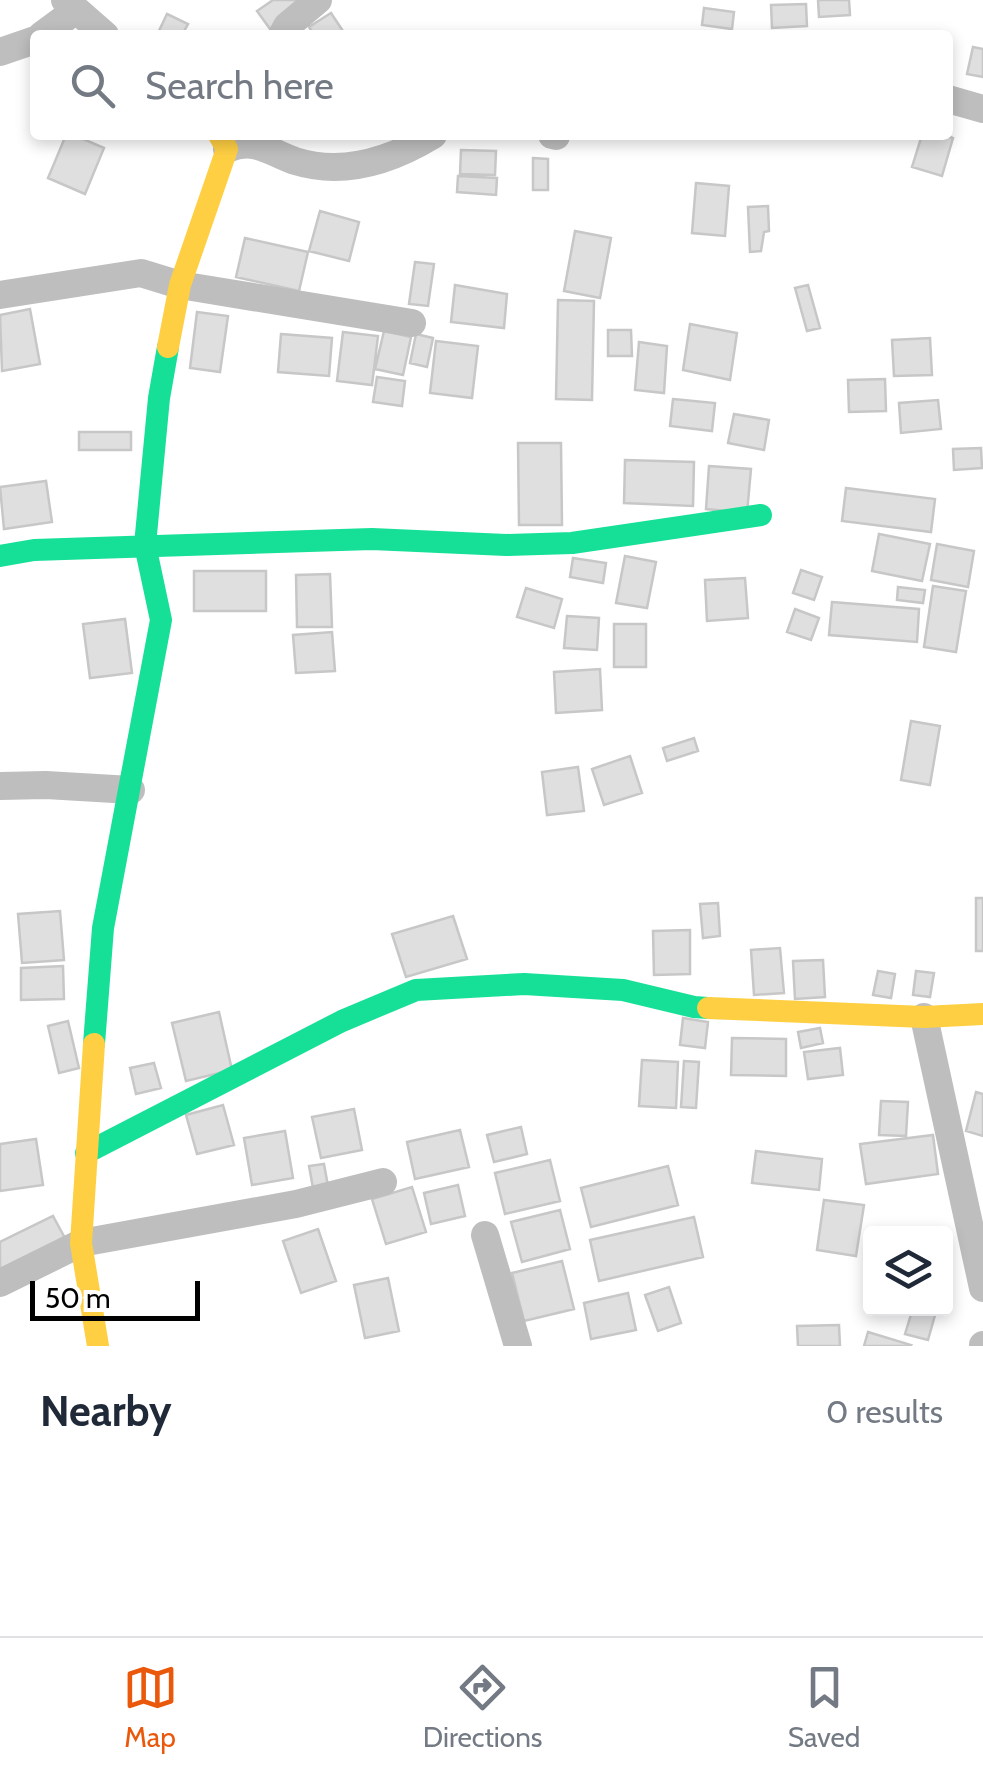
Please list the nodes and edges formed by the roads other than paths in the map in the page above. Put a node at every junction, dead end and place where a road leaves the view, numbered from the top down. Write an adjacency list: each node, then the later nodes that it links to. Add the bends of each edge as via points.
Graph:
1 (318, 0): 5 (street)
2 (70, 5): 3 (street); 4 (street)
3 (47, 30)
4 (99, 30)
5 (285, 30)
6 (30, 42): 7 (street)
7 (0, 52)
8 (953, 100): 9 (street)
9 (983, 109)
10 (425, 140): 11 (street, via 376,162 329,167)
11 (234, 141): 12 (street)
12 (180, 284): 13 (street, via 141,274); 14 (street); 16 (street, via 159,398)
13 (0, 294)
14 (412, 323)
15 (760, 515): 16 (street, via 572,544)
16 (146, 544): 17 (street); 19 (street, via 162,620)
17 (0, 556)
18 (0, 786): 19 (street)
19 (131, 790): 22 (street, via 103,928)
20 (983, 1014): 21 (street)
21 (924, 1016): 22 (street, via 694,1007 623,990 524,984 416,990); 23 (street)
22 (86, 1153): 26 (street)
23 (969, 1164): 28 (street)
24 (383, 1182): 26 (street)
25 (486, 1235): 30 (street)
26 (81, 1243): 27 (street); 29 (street)
27 (0, 1283)
28 (983, 1288)
29 (98, 1346)
30 (518, 1346)

